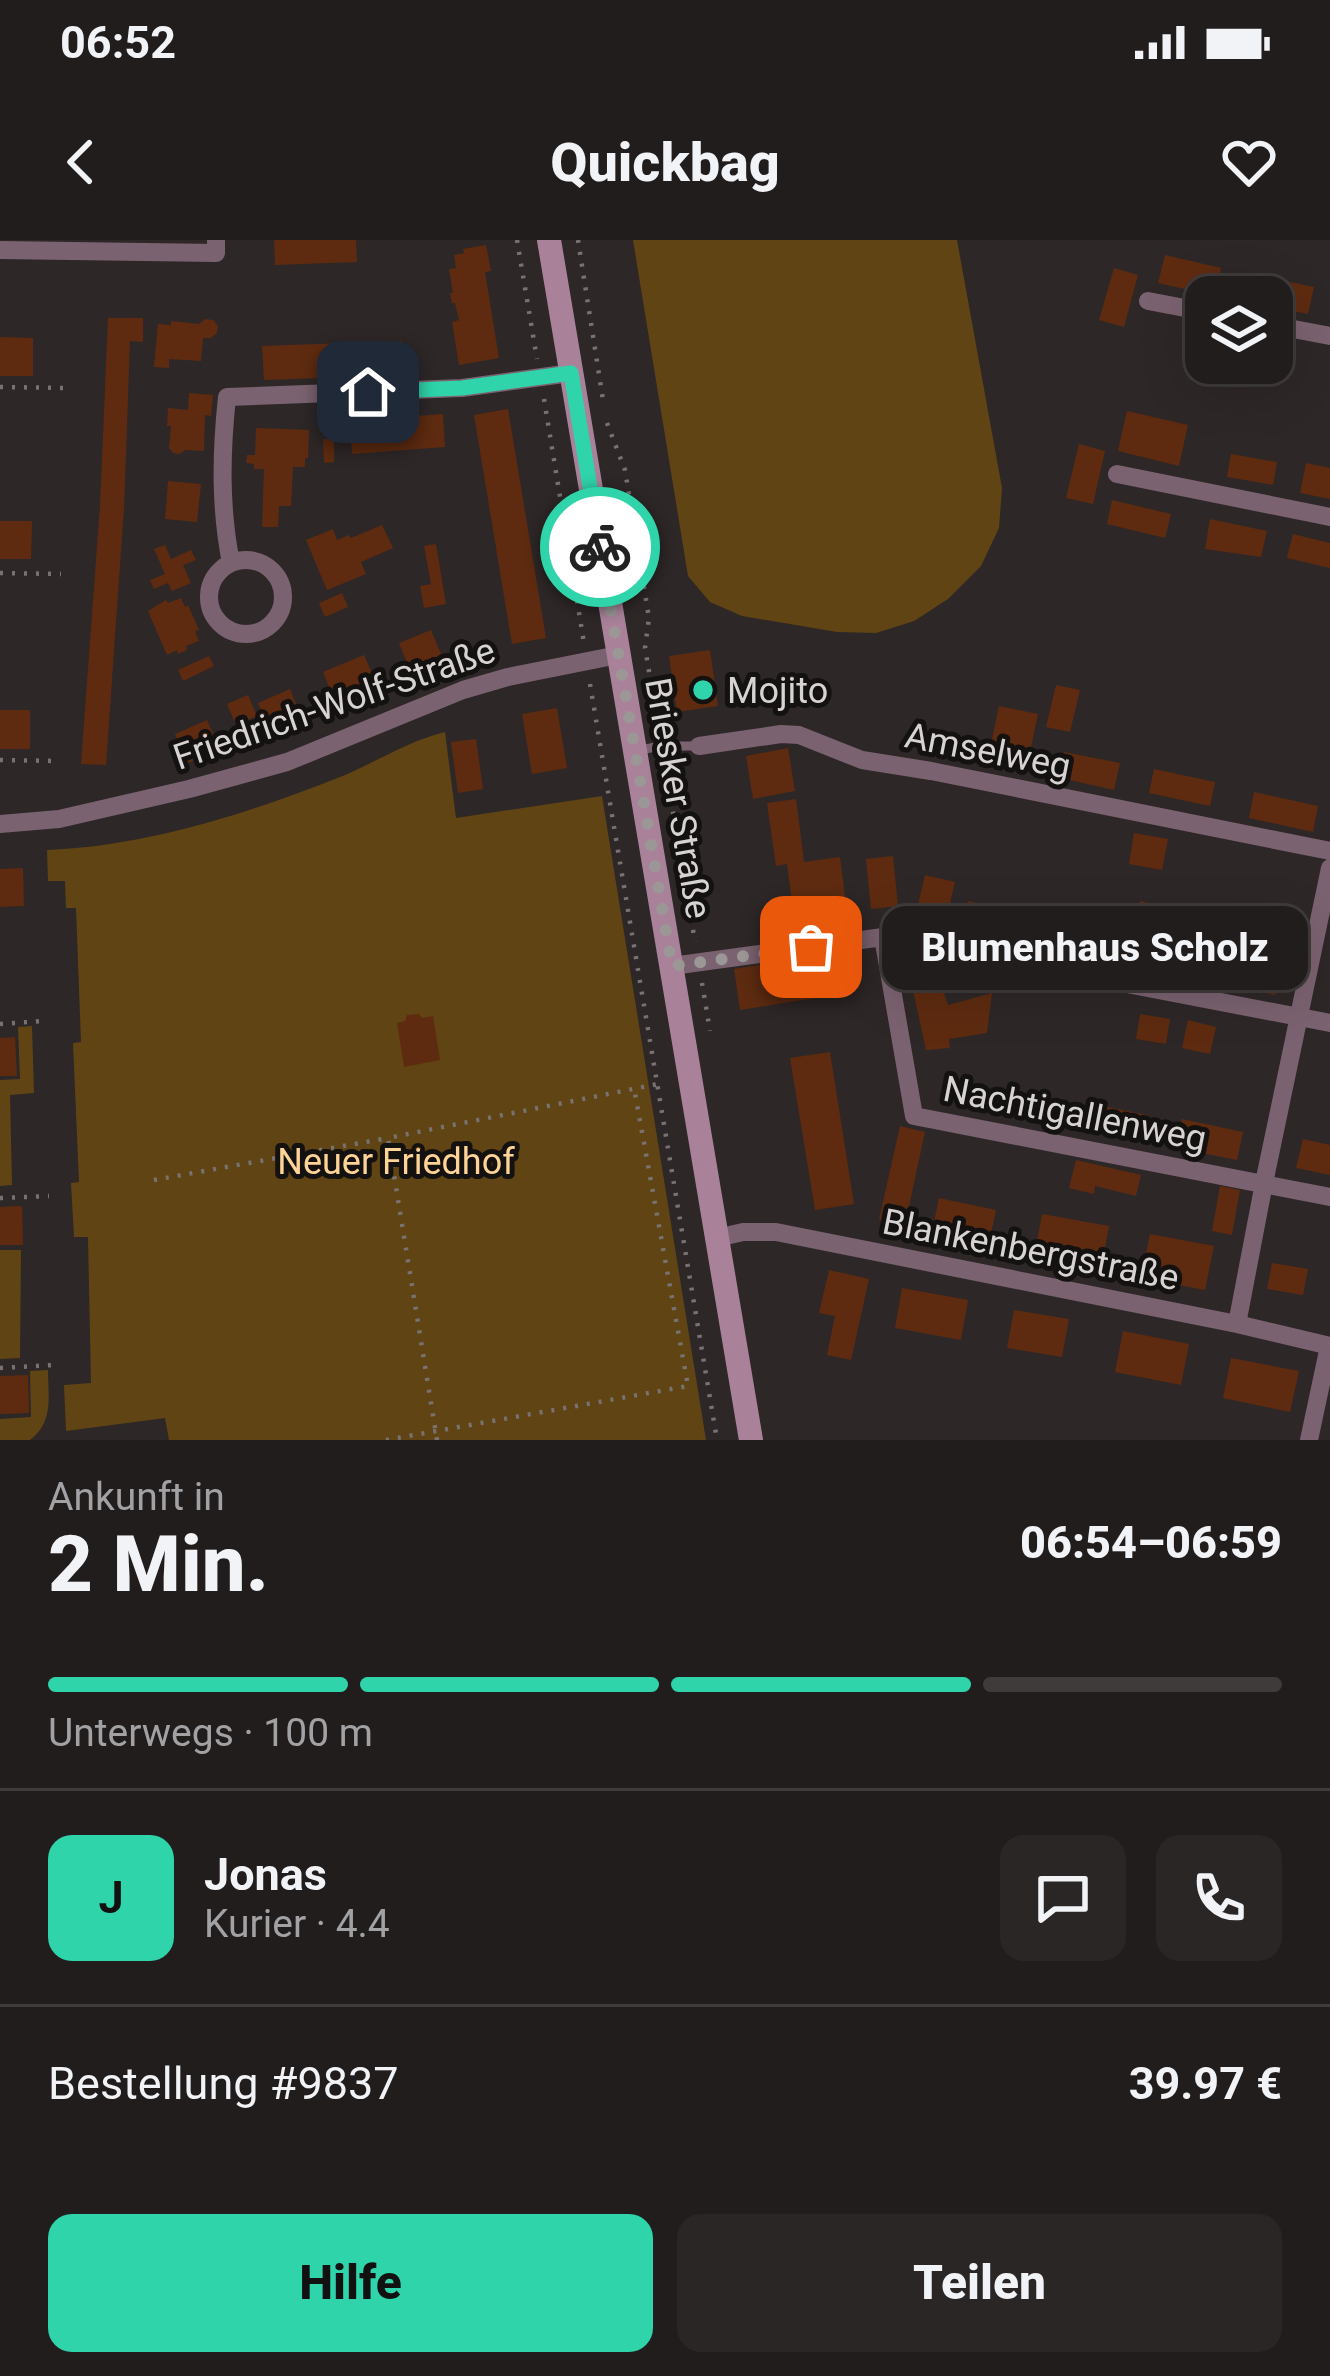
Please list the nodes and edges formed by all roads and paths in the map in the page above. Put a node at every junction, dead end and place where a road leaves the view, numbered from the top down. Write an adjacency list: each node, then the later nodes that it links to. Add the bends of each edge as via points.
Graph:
1 (216, 240): 4 (street, via 216,253)
2 (517, 240): 11 (path)
3 (549, 240): 10 (main road, Briesker Straße)
4 (158, 246): 5 (street)
5 (0, 250)
6 (1148, 301): 7 (street)
7 (1185, 308)
8 (1293, 329): 9 (street)
9 (1330, 336)
10 (571, 373): 11 (street); 19 (main road, Briesker Straße)
11 (541, 377): 16 (street, via 227,397 222,497); 20 (path)
12 (0, 387): 13 (path)
13 (65, 388)
14 (1117, 474): 15 (street)
15 (1330, 517)
16 (231, 562): 16 (street, via 214,578 212,612 227,629 260,631 282,608 281,584 255,561)
17 (0, 573): 18 (path)
18 (61, 574)
19 (618, 655): 20 (street, Friedrich-Wolf-Straße); 22 (main road, Briesker Straße)
20 (587, 662): 25 (street, Friedrich-Wolf-Straße, via 463,690 287,762 58,819); 34 (path)
21 (699, 746): 22 (lane, Amselweg); 26 (street, Amselweg, via 799,735 862,760)
22 (634, 751): 29 (main road, Briesker Straße)
23 (0, 760): 24 (path)
24 (58, 761)
25 (0, 824)
26 (1330, 851)
27 (1330, 868): 30 (street)
28 (883, 938): 29 (street); 30 (street); 38 (street, Nachtigallenweg, via 914,1116)
29 (672, 966): 42 (main road, Briesker Straße)
30 (1299, 1017): 32 (street); 38 (street)
31 (43, 1022): 33 (path)
32 (1330, 1023)
33 (0, 1024)
34 (658, 1084): 35 (path); 50 (path)
35 (634, 1088): 36 (path); 47 (path, via 688,1386)
36 (388, 1138): 37 (path); 47 (path)
37 (154, 1180)
38 (1264, 1183): 40 (street, Nachtigallenweg); 43 (street)
39 (49, 1196): 41 (path)
40 (1330, 1196)
41 (0, 1198)
42 (717, 1238): 43 (street, Blankenbergstraße, via 776,1232); 51 (main road, Briesker Straße)
43 (1237, 1324): 44 (street, Blankenbergstraße)
44 (1329, 1346): 52 (street)
45 (53, 1365): 46 (path)
46 (0, 1368)
47 (435, 1431): 48 (path); 49 (path)
48 (386, 1440)
49 (437, 1440)
50 (717, 1440)
51 (752, 1440)
52 (1310, 1440)

